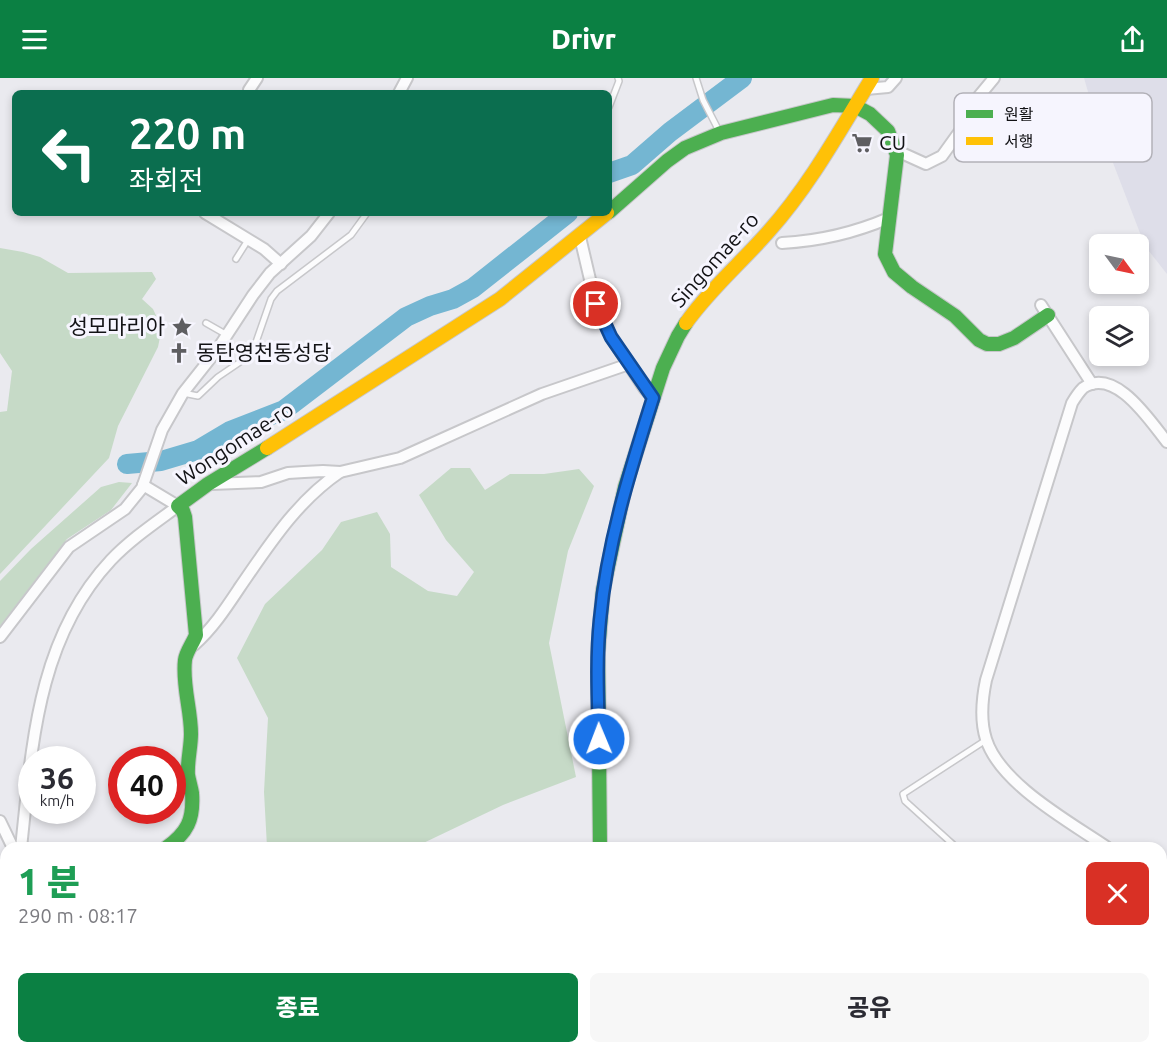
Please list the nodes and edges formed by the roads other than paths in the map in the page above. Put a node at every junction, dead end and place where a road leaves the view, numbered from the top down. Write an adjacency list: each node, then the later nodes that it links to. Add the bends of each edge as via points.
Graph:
1 (618, 78): 7 (lane)
2 (696, 78): 9 (lane)
3 (896, 78): 5 (street, via 888,87)
4 (994, 78): 6 (street)
5 (869, 84): 8 (street)
6 (982, 93)
7 (612, 98)
8 (855, 106): 9 (street, Wongomae-ro, via 833,105); 11 (street, via 888,131); 29 (street, Singomae-ro, via 790,205 689,318 666,360)
9 (721, 134): 12 (street, Wongomae-ro, via 686,148)
10 (954, 139): 11 (street, via 942,156 926,164)
11 (895, 150): 17 (street, via 897,167)
12 (612, 209)
13 (210, 216): 19 (street)
14 (327, 216): 22 (street)
15 (365, 216): 28 (lane, via 351,235 271,298 254,348 243,360 198,396)
16 (604, 216): 18 (street, Wongomae-ro)
17 (889, 218): 20 (street, via 836,236); 23 (street, via 887,262 906,284 963,322 980,340 989,345 1004,343 1027,330)
18 (580, 237): 26 (street, via 596,304); 33 (street, Wongomae-ro, via 500,299)
19 (248, 240): 21 (lane); 22 (street)
20 (782, 243)
21 (236, 259)
22 (281, 264): 25 (street, via 253,295)
23 (1045, 310): 27 (street)
24 (206, 323): 25 (lane)
25 (227, 335): 28 (street)
26 (629, 364): 29 (street); 31 (street, via 542,394 400,458)
27 (1092, 384): 30 (street, via 1107,384 1133,400); 37 (street, via 1082,389 1072,403 986,680 982,699)
28 (183, 393): 32 (street, via 159,439)
29 (653, 398): 42 (street, Singomae-ro, via 625,487 602,600 598,652)
30 (1167, 442)
31 (340, 472): 33 (street, via 288,473 261,482); 36 (street, via 322,484 286,522 217,621)
32 (144, 482): 34 (street); 35 (street, via 124,509 69,547)
33 (208, 484): 34 (street, Wongomae-ro)
34 (178, 506): 36 (street, Wongomae-ro, via 185,517); 40 (street, via 110,560 70,616 51,661 34,725)
35 (0, 637)
36 (194, 645): 41 (street, Wongomae-ro, via 185,657 191,814 190,822)
37 (986, 740): 43 (lane, via 903,794 905,801); 44 (street, via 1009,775)
38 (0, 821): 39 (street)
39 (10, 842)
40 (22, 842)
41 (174, 842)
42 (600, 842)
43 (950, 842)
44 (1099, 842)

